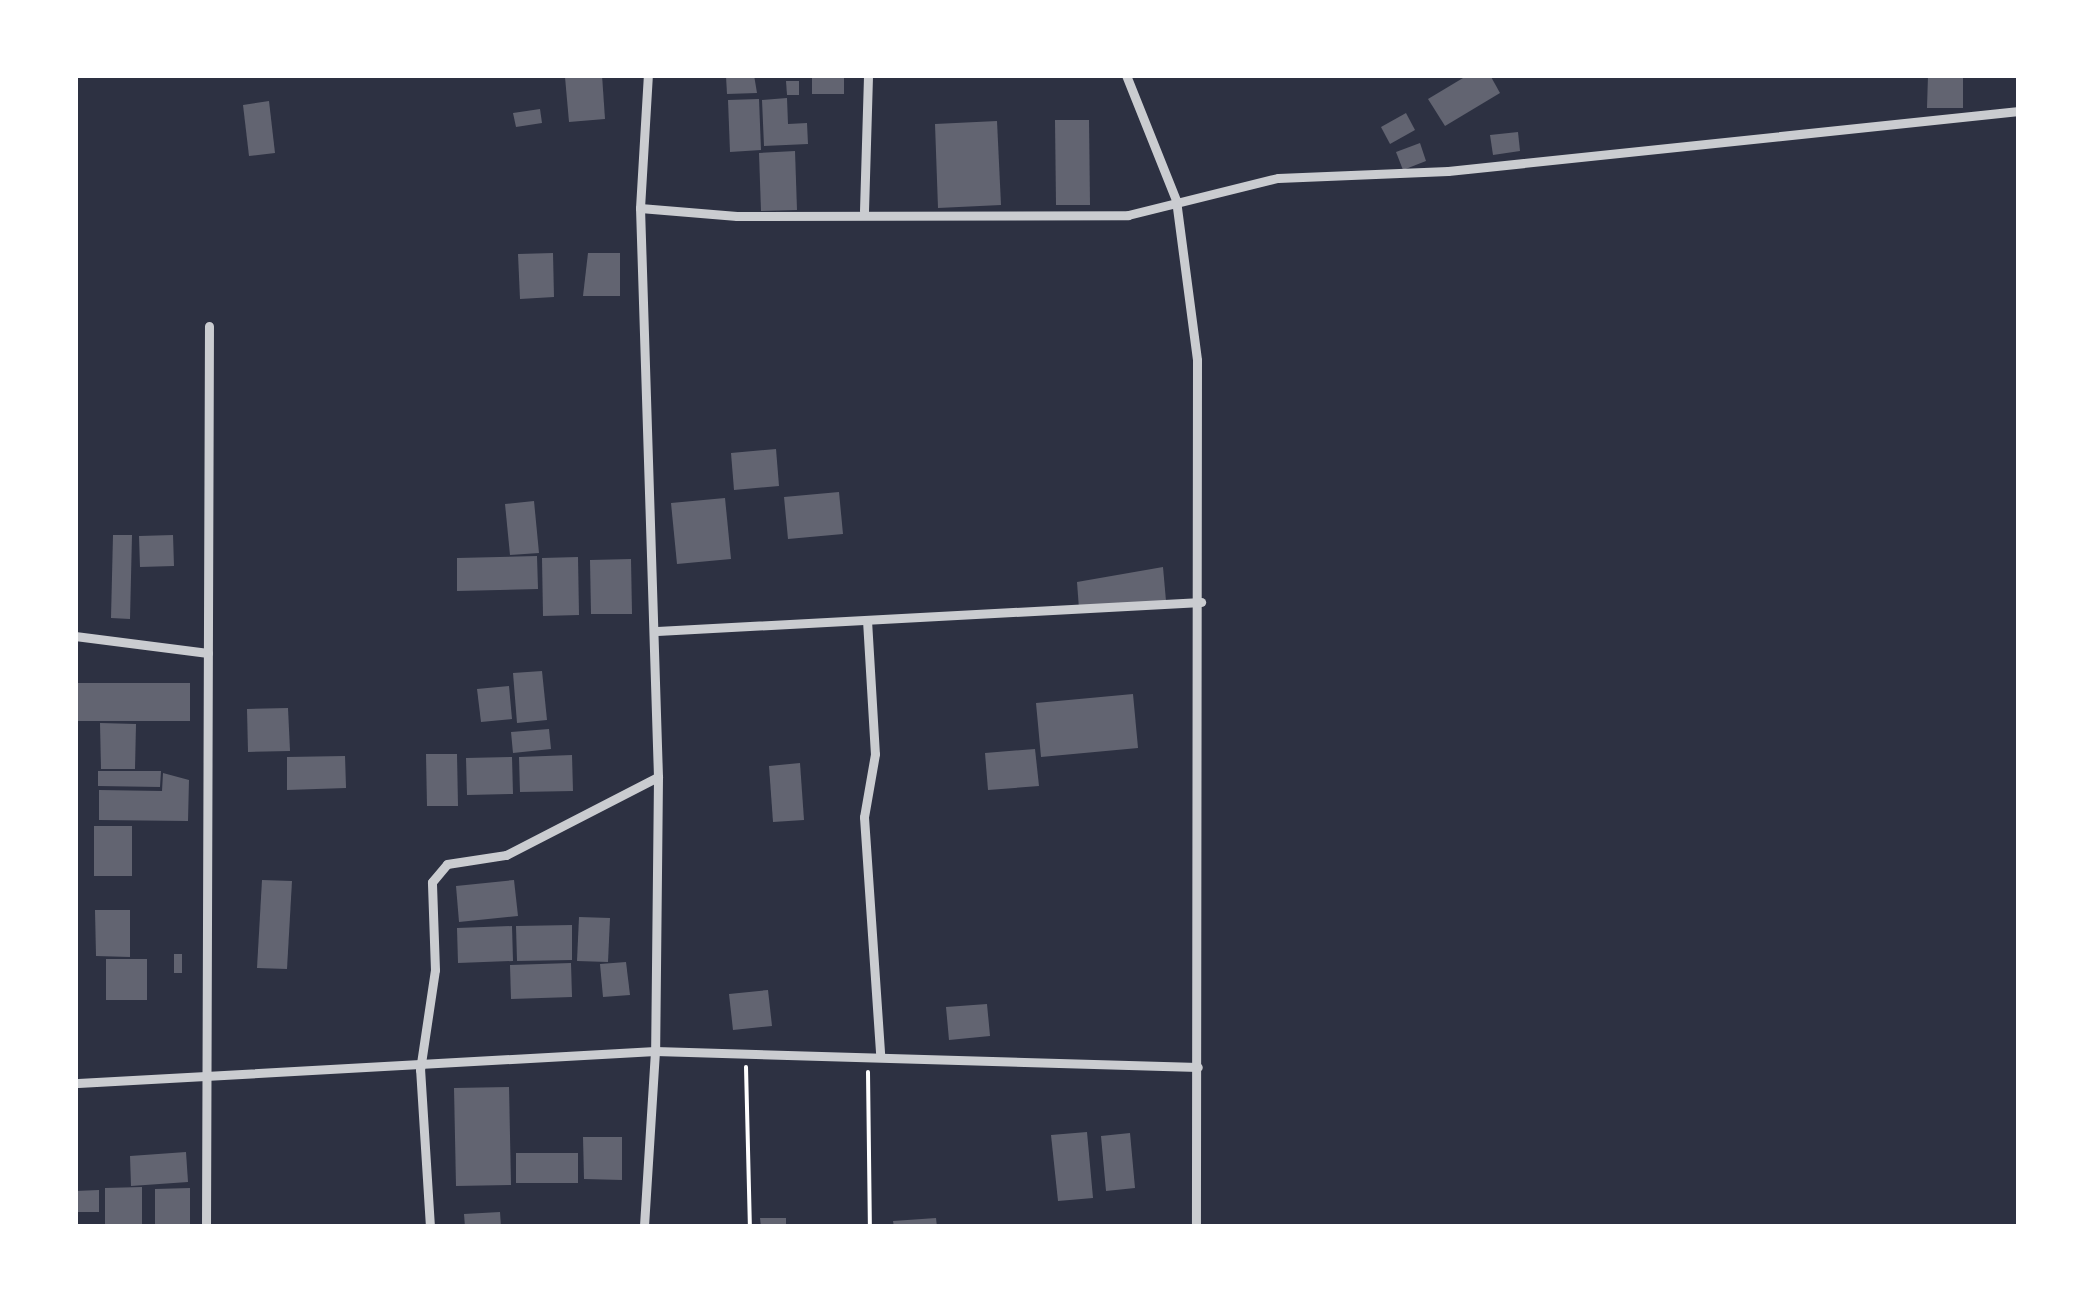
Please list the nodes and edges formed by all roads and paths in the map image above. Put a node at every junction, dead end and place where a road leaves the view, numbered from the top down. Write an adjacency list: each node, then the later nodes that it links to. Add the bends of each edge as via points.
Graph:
1 (648, 75): 6 (street)
2 (868, 75): 7 (street)
3 (1126, 75): 5 (street)
4 (2019, 112): 5 (street, via 1448,171 1278,178)
5 (1176, 200): 7 (street, via 1128,215); 9 (street, via 1196,360)
6 (640, 208): 7 (street, via 736,216); 11 (street)
7 (864, 210)
8 (209, 326): 13 (street)
9 (1201, 602): 10 (street); 19 (street)
10 (867, 620): 11 (street); 18 (street, via 875,754 864,817)
11 (657, 631): 14 (street)
12 (75, 636): 13 (street)
13 (208, 653): 20 (street)
14 (658, 778): 16 (street); 21 (street, via 506,855 447,864 432,882 436,970)
15 (745, 1050): 16 (street); 17 (street); 26 (path)
16 (655, 1051): 21 (street); 25 (street)
17 (868, 1053): 18 (street); 27 (path)
18 (880, 1053): 19 (street)
19 (1198, 1067): 28 (street)
20 (207, 1070): 21 (street); 22 (street); 23 (street)
21 (420, 1070): 24 (street)
22 (78, 1083)
23 (206, 1227)
24 (430, 1227)
25 (644, 1227)
26 (750, 1227)
27 (870, 1227)
28 (1196, 1227)

